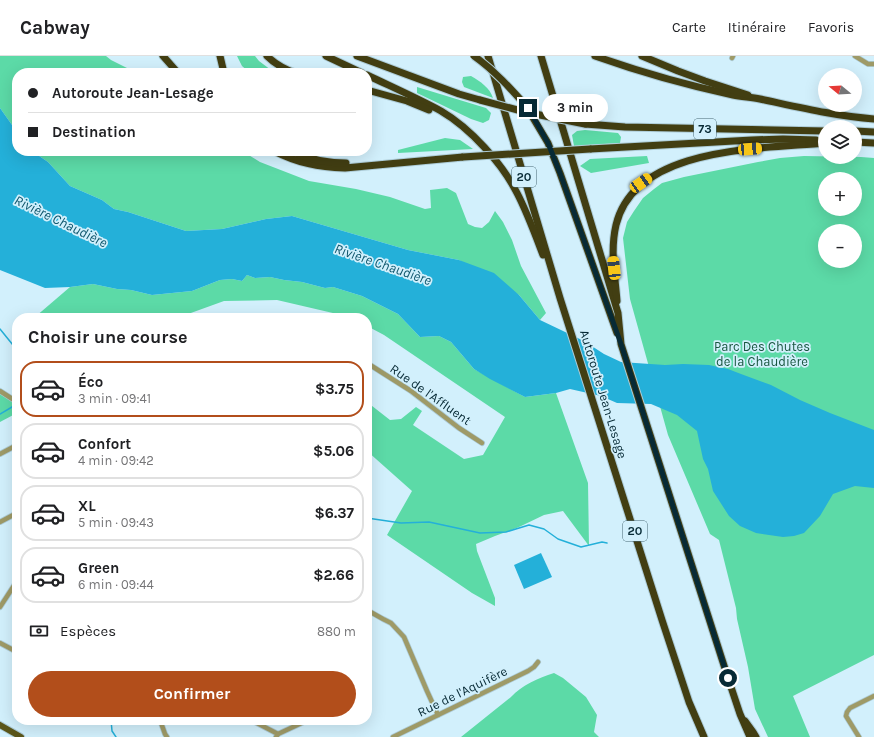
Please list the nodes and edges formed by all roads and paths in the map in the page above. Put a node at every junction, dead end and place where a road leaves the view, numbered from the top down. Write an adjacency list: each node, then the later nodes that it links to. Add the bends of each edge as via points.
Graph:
1 (163, 56): 13 (highway)
2 (220, 56): 14 (highway)
3 (267, 56): 15 (highway)
4 (326, 56): 16 (highway)
5 (357, 56): 21 (highway, 73, bridge, via 459,94 525,112 585,124)
6 (474, 56): 34 (highway, bridge, via 511,88 528,108 548,143)
7 (488, 56): 32 (highway, Autoroute Jean-Lesage / 20)
8 (542, 56): 33 (highway)
9 (595, 56): 19 (highway, via 700,88)
10 (642, 56): 19 (highway)
11 (855, 56): 12 (street, via 868,64)
12 (874, 64)
13 (174, 68)
14 (223, 68)
15 (284, 68)
16 (351, 68)
17 (372, 77): 24 (highway, via 442,112)
18 (372, 91): 24 (highway, via 419,106 453,123)
19 (757, 99): 20 (highway, via 825,113)
20 (874, 119)
21 (818, 131)
22 (862, 131): 23 (highway)
23 (874, 132)
24 (471, 136): 32 (highway, via 497,163 517,192)
25 (818, 142): 31 (highway, bridge, via 752,140)
26 (862, 142): 28 (highway)
27 (818, 143): 33 (highway, via 706,156 667,168 641,183 626,202 613,238)
28 (874, 143)
29 (286, 156): 31 (highway, via 313,165 345,168)
30 (304, 156): 31 (highway, via 342,163)
31 (444, 158)
32 (560, 298): 60 (highway, Autoroute Jean-Lesage / 20, via 662,620 689,702)
33 (618, 313): 34 (highway)
34 (621, 344): 50 (highway)
35 (372, 366): 38 (street, Rue de l'Affluent)
36 (0, 392): 37 (street)
37 (12, 399)
38 (482, 442)
39 (12, 448): 40 (street)
40 (0, 454)
41 (12, 516): 42 (street)
42 (0, 522)
43 (12, 589): 44 (street)
44 (0, 608)
45 (372, 613): 51 (street, via 391,623 404,637)
46 (0, 643): 47 (street)
47 (12, 649)
48 (538, 662): 51 (street, Rue de l'Aquifère, via 528,671)
49 (874, 696): 63 (street, via 847,712 846,716)
50 (740, 714): 61 (highway); 62 (highway)
51 (438, 715): 59 (street, Rue de l'Aquifère)
52 (0, 725): 57 (main road)
53 (162, 725): 58 (street)
54 (260, 725): 56 (street)
55 (298, 725): 56 (street)
56 (277, 735)
57 (21, 737)
58 (167, 737)
59 (393, 737)
60 (704, 737)
61 (750, 737)
62 (756, 737)
63 (859, 737)

